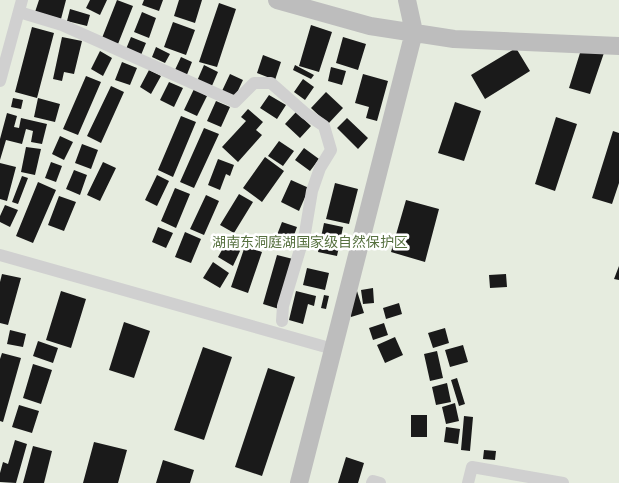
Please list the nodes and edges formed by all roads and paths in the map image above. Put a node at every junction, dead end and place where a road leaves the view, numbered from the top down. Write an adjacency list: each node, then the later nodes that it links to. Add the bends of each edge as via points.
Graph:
1 (277, 0): 4 (street, via 370,26)
2 (407, 0): 4 (street)
3 (20, 6): 6 (street); 8 (street, via 235,102 254,83 271,83 324,126 331,150 312,191 305,233 283,306)
4 (414, 32): 5 (street, via 454,39); 9 (street)
5 (619, 46)
6 (0, 81)
7 (0, 255): 9 (street)
8 (282, 321)
9 (334, 349): 10 (street)
10 (300, 483)
11 (372, 483): 12 (street)
12 (380, 483)
13 (468, 483): 14 (street, via 472,467)
14 (563, 483)

